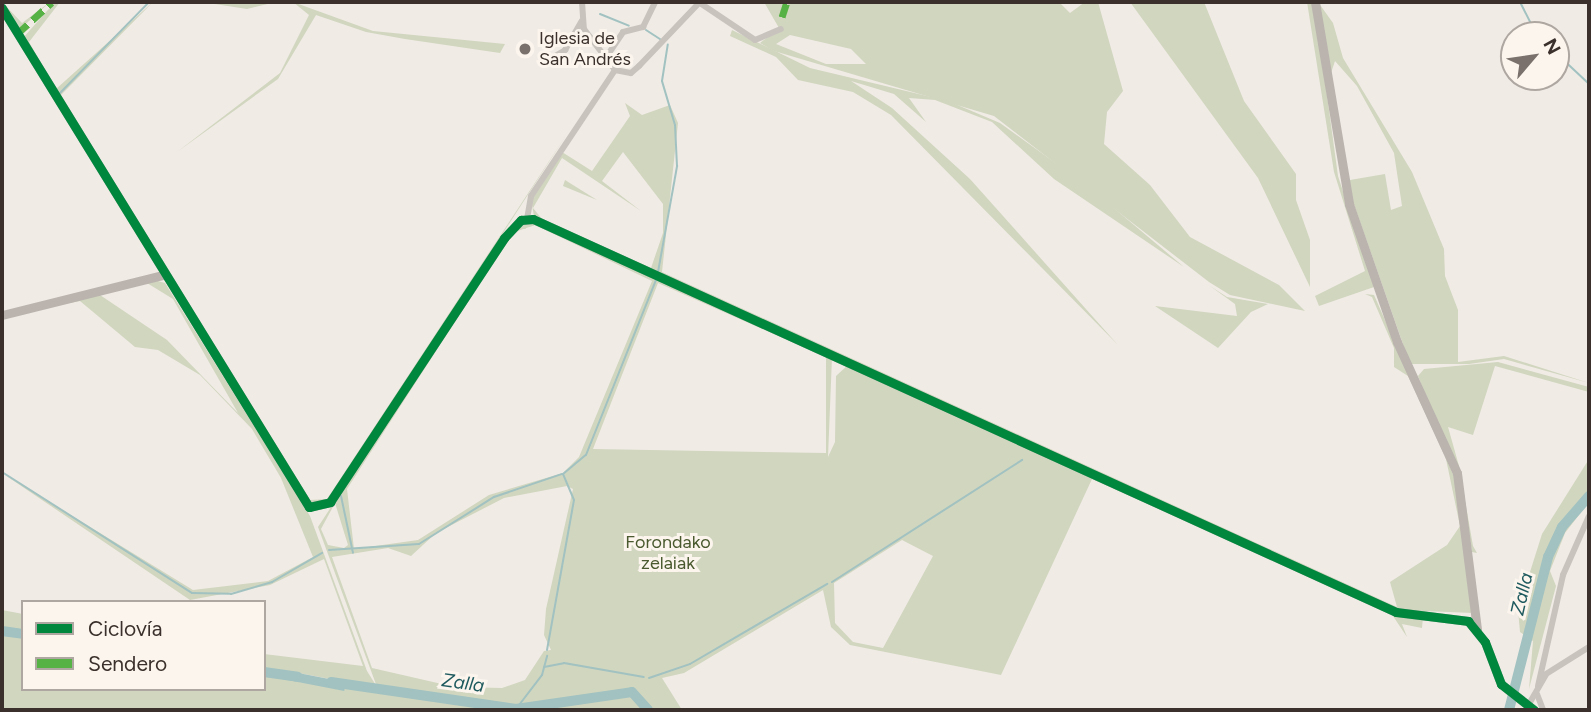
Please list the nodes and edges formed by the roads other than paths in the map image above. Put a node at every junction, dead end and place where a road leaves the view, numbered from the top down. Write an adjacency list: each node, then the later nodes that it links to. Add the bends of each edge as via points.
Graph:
1 (582, 2): 6 (street)
2 (655, 2): 8 (street, via 643,27 623,32)
3 (1315, 2): 15 (street, via 1349,204 1397,342 1457,473)
4 (699, 3): 7 (street, via 755,40); 10 (street, via 631,73)
5 (2, 8): 12 (street)
6 (583, 19): 8 (street, via 584,29); 9 (street, via 565,50)
7 (781, 29)
8 (609, 53): 10 (street)
9 (548, 61)
10 (615, 70): 11 (street, via 531,196)
11 (527, 219): 12 (street, via 504,237 341,488 316,508 298,497); 15 (street, via 1396,612 1457,617)
12 (163, 275): 13 (street)
13 (2, 315)
14 (1589, 516): 17 (street, via 1563,575)
15 (1477, 630): 19 (street, via 1494,672)
16 (1589, 647): 17 (street)
17 (1538, 686): 18 (street)
18 (1538, 694): 19 (street); 20 (street)
19 (1529, 705)
20 (1543, 710)

